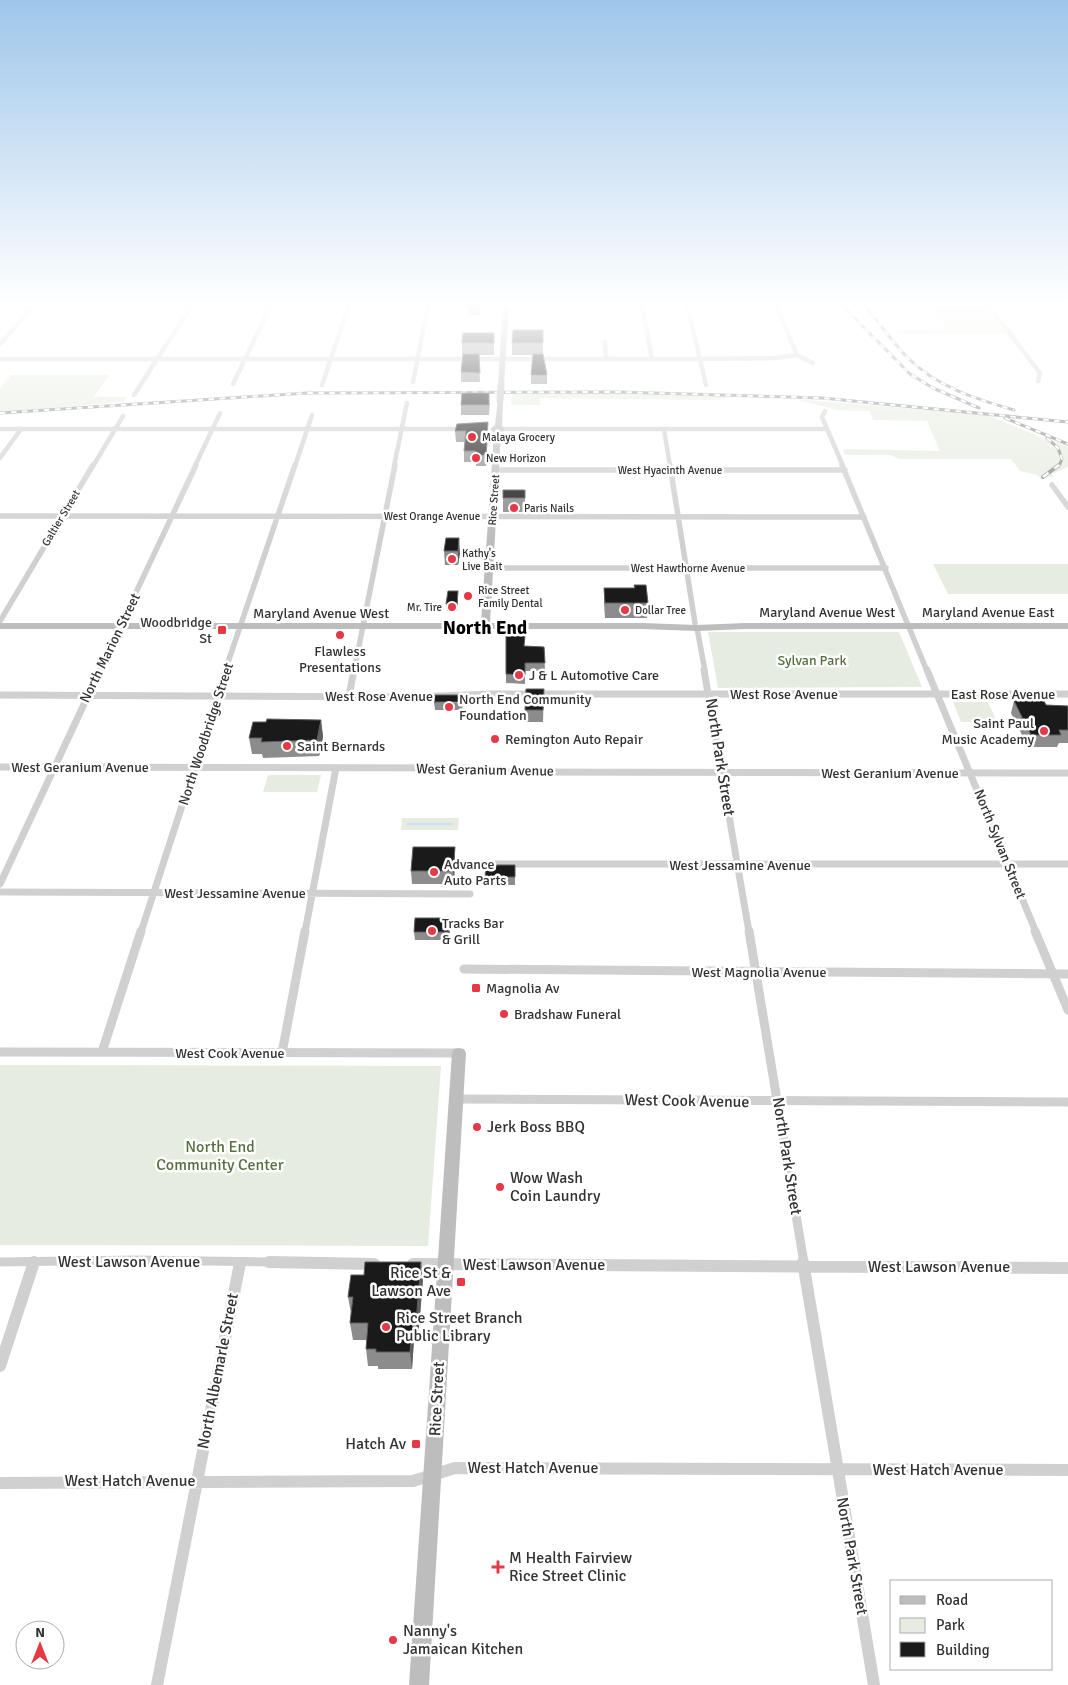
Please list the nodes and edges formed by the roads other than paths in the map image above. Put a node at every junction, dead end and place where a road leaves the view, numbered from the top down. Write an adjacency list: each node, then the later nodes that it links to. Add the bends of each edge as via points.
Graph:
1 (141, 384): 3 (street)
2 (501, 384): 13 (main road, Rice Street, bridge)
3 (134, 395)
4 (407, 403): 17 (street)
5 (824, 411): 14 (street, North Sylvan Street, via 822,417)
6 (220, 412): 15 (street, North Marion Street)
7 (123, 416): 11 (street, Galtier Street)
8 (312, 416): 16 (street, North Woodbridge Street)
9 (0, 429): 10 (street)
10 (21, 429): 11 (street); 19 (street)
11 (114, 429): 15 (street); 26 (street, Galtier Street)
12 (472, 429): 17 (street)
13 (496, 429): 18 (street); 20 (main road, Rice Street)
14 (827, 429): 18 (street); 22 (street, North Sylvan Street)
15 (212, 430): 16 (street); 27 (street, North Marion Street)
16 (308, 430): 17 (street); 28 (street, North Woodbridge Street)
17 (402, 430): 29 (street)
18 (664, 430): 21 (street, North Park Street)
19 (0, 458)
20 (496, 470): 21 (street, West Hyacinth Avenue); 30 (main road, Rice Street)
21 (672, 470): 22 (street, West Hyacinth Avenue); 31 (street, North Park Street)
22 (845, 470): 32 (street, North Sylvan Street)
23 (1052, 485): 24 (street)
24 (1068, 508)
25 (0, 516): 26 (street, West Orange Avenue)
26 (63, 516): 27 (street, West Orange Avenue); 36 (street, Galtier Street)
27 (171, 516): 28 (street, West Orange Avenue); 43 (street, North Marion Street)
28 (279, 516): 29 (street, West Orange Avenue); 38 (street, North Woodbridge Street)
29 (385, 516): 30 (street, West Orange Avenue); 39 (street)
30 (493, 516): 31 (street, West Orange Avenue); 33 (main road, Rice Street)
31 (678, 516): 32 (street, West Orange Avenue); 34 (street, North Park Street)
32 (864, 516): 35 (street, North Sylvan Street)
33 (490, 568): 34 (street, West Hawthorne Avenue); 44 (main road, Rice Street)
34 (688, 568): 35 (street, West Hawthorne Avenue); 40 (street, North Park Street)
35 (886, 568): 41 (street, North Sylvan Street)
36 (0, 621)
37 (0, 626): 43 (main road, Maryland Avenue West)
38 (242, 626): 39 (main road, Maryland Avenue West); 43 (main road, Maryland Avenue West); 50 (street, North Woodbridge Street)
39 (362, 626): 44 (main road, Maryland Avenue West); 51 (street)
40 (696, 626): 41 (main road, Maryland Avenue West); 44 (main road, Maryland Avenue West); 45 (street, North Park Street)
41 (908, 626): 42 (main road, Maryland Avenue East); 46 (street, North Sylvan Street)
42 (1068, 626)
43 (119, 627): 49 (street, North Marion Street)
44 (485, 628)
45 (709, 694): 46 (street, West Rose Avenue); 51 (street, West Rose Avenue); 56 (street, North Park Street)
46 (938, 694): 47 (street, East Rose Avenue); 57 (street, North Sylvan Street)
47 (1068, 694)
48 (0, 695): 49 (street, West Rose Avenue)
49 (87, 695): 50 (street, West Rose Avenue); 53 (street, North Marion Street)
50 (217, 696): 51 (street, West Rose Avenue); 54 (street, North Woodbridge Street)
51 (349, 696)
52 (0, 767): 53 (street, West Geranium Avenue)
53 (54, 767): 54 (street, West Geranium Avenue); 63 (street, North Marion Street)
54 (194, 768): 55 (street, West Geranium Avenue); 65 (street, North Woodbridge Street)
55 (336, 768): 56 (street, West Geranium Avenue); 66 (street)
56 (722, 772): 57 (street, West Geranium Avenue); 62 (street, North Park Street)
57 (970, 773): 58 (street, West Geranium Avenue); 60 (street, North Sylvan Street)
58 (1068, 773)
59 (472, 864): 62 (street, West Jessamine Avenue)
60 (1008, 864): 61 (street, West Jessamine Avenue); 62 (street, West Jessamine Avenue); 70 (street, North Sylvan Street)
61 (1068, 864)
62 (738, 865): 69 (street, North Park Street)
63 (0, 884)
64 (0, 892): 65 (street, West Jessamine Avenue)
65 (155, 892): 66 (street, West Jessamine Avenue); 74 (street, North Woodbridge Street)
66 (312, 893): 67 (street, West Jessamine Avenue); 75 (street)
67 (470, 894)
68 (464, 969): 69 (street, West Magnolia Avenue)
69 (756, 972): 70 (street, West Magnolia Avenue); 78 (street, North Park Street)
70 (1053, 974): 71 (street, West Magnolia Avenue); 72 (street, North Sylvan Street)
71 (1068, 974)
72 (1068, 1010)
73 (0, 1052): 74 (street, West Cook Avenue)
74 (102, 1052): 75 (street, West Cook Avenue)
75 (282, 1053): 76 (street, West Cook Avenue)
76 (459, 1054): 77 (main road, Rice Street)
77 (455, 1099): 78 (street, West Cook Avenue); 85 (main road, Rice Street)
78 (779, 1102): 79 (street, West Cook Avenue); 86 (street, North Park Street)
79 (1068, 1102)
80 (0, 1262): 81 (street, West Lawson Avenue)
81 (34, 1262): 82 (street, West Lawson Avenue); 88 (street)
82 (240, 1263): 83 (street, West Lawson Avenue); 92 (street, North Albemarle Street)
83 (382, 1264)
84 (400, 1264): 85 (street, West Lawson Avenue)
85 (445, 1264): 86 (street, West Lawson Avenue); 91 (main road, Rice Street)
86 (805, 1266): 87 (street, West Lawson Avenue); 89 (street, North Park Street)
87 (1068, 1268)
88 (0, 1366)
89 (838, 1469): 90 (street, West Hatch Avenue); 91 (street, West Hatch Avenue, via 455,1468); 96 (street, North Park Street)
90 (1068, 1470)
91 (432, 1476): 92 (street, West Hatch Avenue, via 413,1481); 95 (main road, Rice Street)
92 (196, 1481): 93 (street, West Hatch Avenue); 94 (street, North Albemarle Street)
93 (0, 1483)
94 (157, 1685)
95 (419, 1685)
96 (874, 1685)

